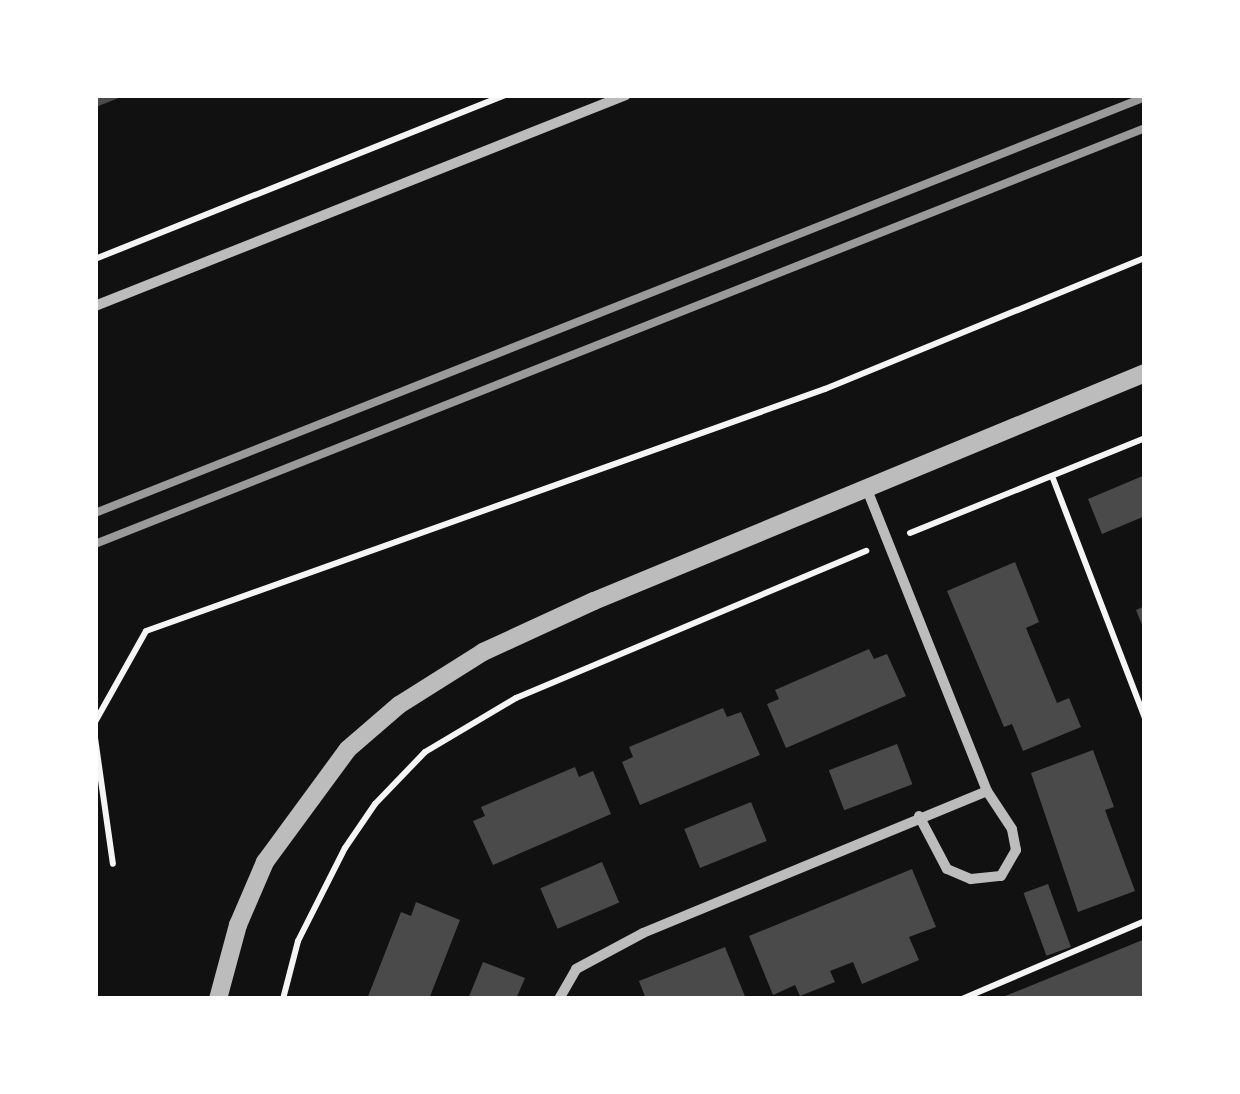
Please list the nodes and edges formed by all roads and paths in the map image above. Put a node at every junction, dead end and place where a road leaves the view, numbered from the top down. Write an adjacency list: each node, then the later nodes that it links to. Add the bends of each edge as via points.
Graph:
1 (504, 95): 4 (path)
2 (626, 95): 5 (street)
3 (1145, 258): 12 (path, via 824,389 146,631)
4 (95, 259)
5 (95, 306)
6 (1145, 373): 9 (street)
7 (1145, 438): 8 (path)
8 (1052, 476): 10 (path); 11 (path)
9 (866, 489): 10 (street); 20 (street, via 530,630 399,704 348,749 265,862 238,925)
10 (887, 542): 16 (street); 21 (path, via 516,698 425,752 345,848 298,941)
11 (1145, 718)
12 (95, 722)
13 (95, 738): 14 (path)
14 (102, 774): 15 (path); 18 (path)
15 (95, 781)
16 (987, 791): 17 (street); 17 (street, via 1012,830 1016,850 1001,876 970,879 947,869)
17 (920, 816): 22 (street, via 642,933 576,969)
18 (113, 864)
19 (1145, 921): 23 (path)
20 (218, 999)
21 (283, 999)
22 (558, 999)
23 (962, 999)

